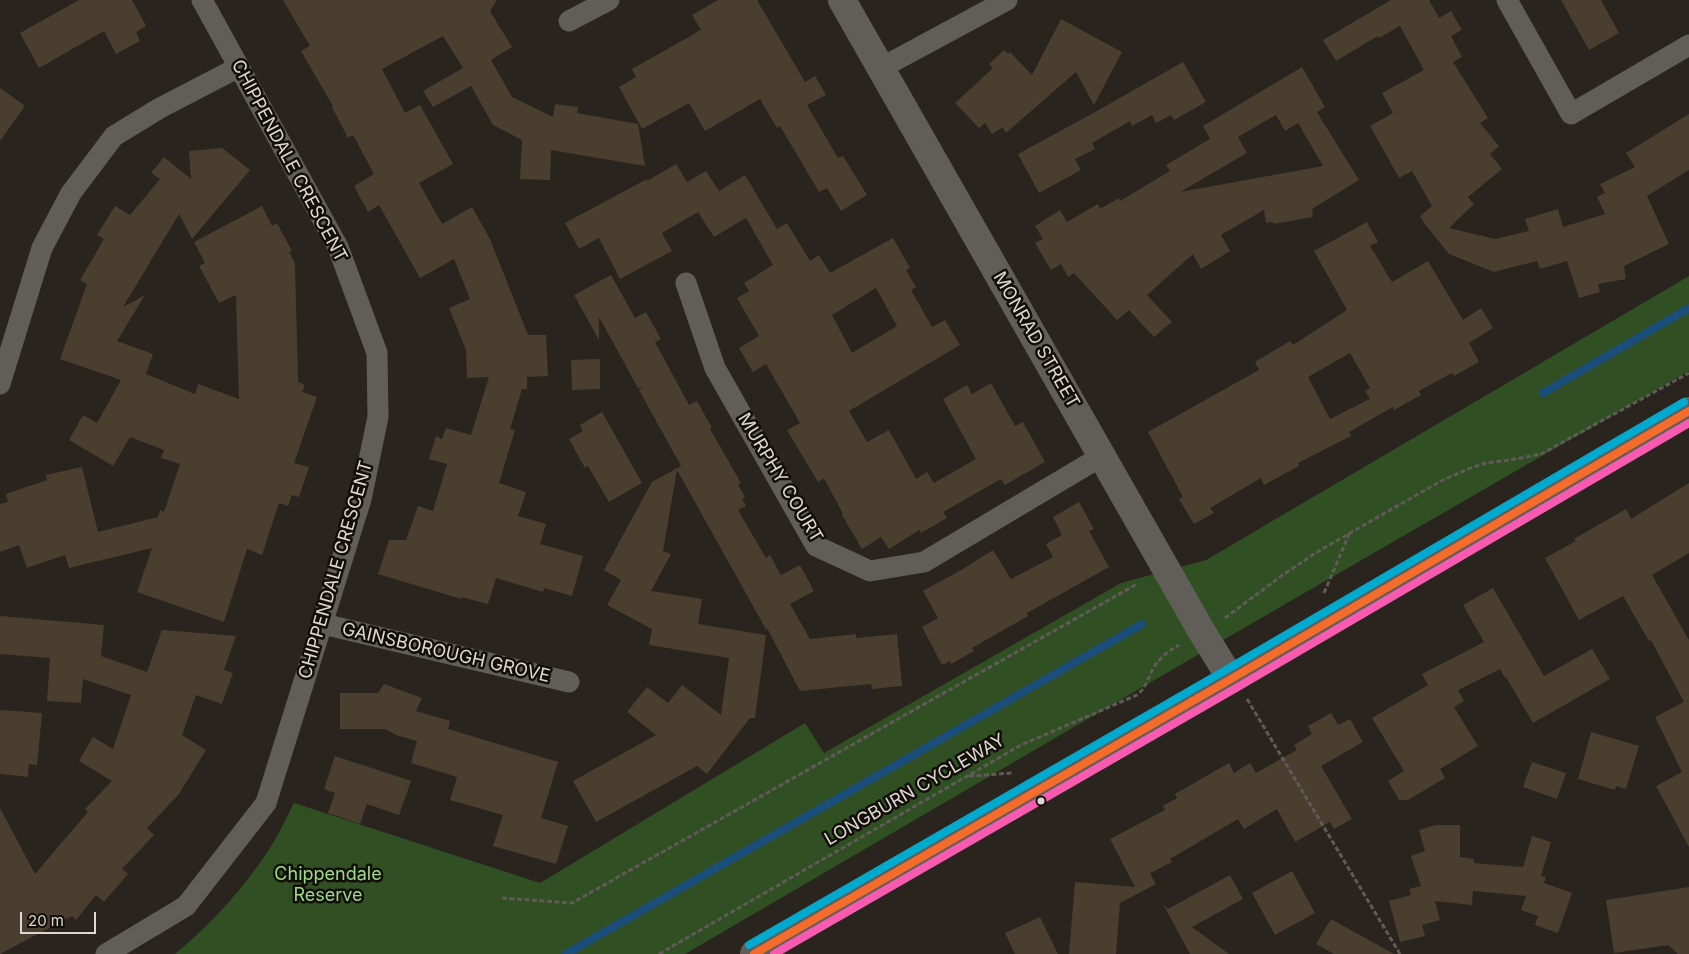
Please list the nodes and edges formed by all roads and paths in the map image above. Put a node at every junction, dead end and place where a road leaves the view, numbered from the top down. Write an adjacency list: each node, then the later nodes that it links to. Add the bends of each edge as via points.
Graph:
1 (202, 0): 8 (street, CHIPPENDALE CRESCENT)
2 (609, 0): 6 (street)
3 (842, 0): 9 (main road, MONRAD STREET)
4 (1007, 0): 9 (street)
5 (1508, 0): 7 (street, via 1571,114)
6 (569, 21)
7 (1689, 45)
8 (239, 67): 12 (street, via 114,136 70,193 42,248); 18 (street, CHIPPENDALE CRESCENT, via 338,247 377,353 378,417 361,499)
9 (881, 68): 14 (main road, MONRAD STREET)
10 (686, 283): 14 (street, MURPHY COURT, via 715,368 816,546 870,571 924,562)
11 (1689, 373): 15 (path, via 1550,450 1468,469)
12 (0, 384)
13 (1689, 411): 19 (main road)
14 (1102, 456): 21 (main road, MONRAD STREET)
15 (1350, 531): 17 (path, via 1284,574); 19 (path)
16 (1137, 584): 25 (path, via 572,903)
17 (1229, 616)
18 (323, 624): 22 (street, GAINSBOROUGH GROVE); 26 (street, CHIPPENDALE CRESCENT, via 266,803 186,906)
19 (1306, 635): 21 (main road)
20 (1176, 647): 23 (path, via 1160,659)
21 (1231, 679): 28 (main road); 29 (path, via 1251,704)
22 (569, 682)
23 (1143, 690): 24 (path); 27 (path, LONGBURN CYCLEWAY, via 1132,698 1021,745)
24 (1146, 696)
25 (502, 898)
26 (106, 954)
27 (658, 954)
28 (754, 954)
29 (1400, 954)

